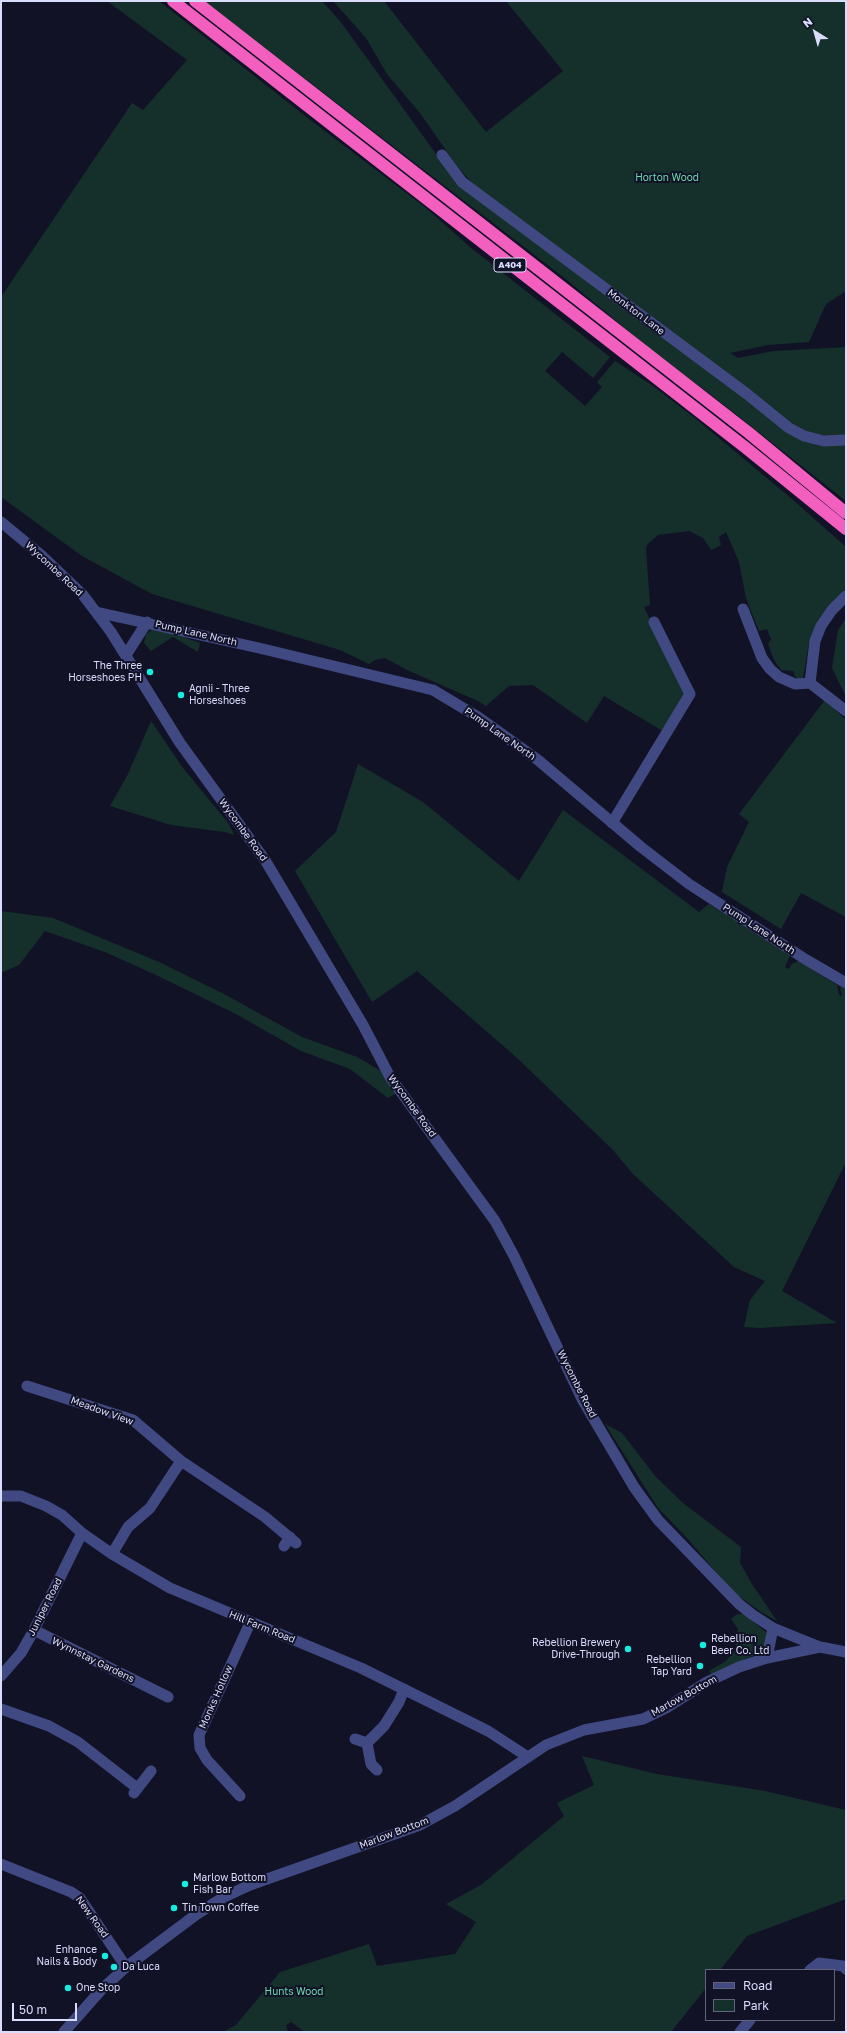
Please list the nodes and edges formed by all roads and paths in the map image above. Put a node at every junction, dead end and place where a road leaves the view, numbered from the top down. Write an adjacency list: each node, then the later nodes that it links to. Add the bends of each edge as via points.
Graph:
1 (173, 1): 7 (highway, A404, via 746,448)
2 (195, 1): 5 (highway, A404, via 749,433)
3 (442, 155): 4 (street, Monkton Lane, via 462,182 789,428 804,436 824,440)
4 (846, 440)
5 (846, 513)
6 (1, 522): 10 (street, Wycombe Road, via 78,590)
7 (846, 529)
8 (846, 596): 14 (street, via 821,626 815,641)
9 (743, 609): 14 (street, via 762,658 770,669 779,677 795,684)
10 (96, 612): 11 (street, Pump Lane North); 13 (street, Wycombe Road)
11 (147, 622): 13 (street); 16 (street, Pump Lane North, via 433,690 478,717 538,760)
12 (654, 622): 16 (street, via 690,694)
13 (126, 655): 25 (street, Wycombe Road, via 180,743 265,860 363,1026 390,1077 495,1221 582,1399 634,1487 658,1520 739,1604)
14 (810, 683): 15 (street)
15 (846, 711)
16 (612, 823): 17 (street, Pump Lane North, via 689,884)
17 (846, 983)
18 (31, 1389): 19 (street, Meadow View, via 133,1420)
19 (181, 1461): 22 (street, Meadow View, via 227,1497 265,1517); 23 (street, via 150,1508 128,1527)
20 (1, 1496): 21 (street, Hill Farm Road, via 21,1496 46,1506 62,1515)
21 (82, 1533): 23 (street, Hill Farm Road); 26 (street, Juniper Road)
22 (290, 1542)
23 (112, 1554): 24 (street, Hill Farm Road, via 170,1588)
24 (250, 1623): 31 (street, Hill Farm Road, via 361,1668); 39 (street, Monks Hollow, via 199,1735 200,1748 207,1760 220,1767)
25 (773, 1628): 27 (street, Wycombe Road); 29 (street)
26 (34, 1630): 30 (street, Juniper Road, via 21,1652); 32 (street, Wynnstay Gardens, via 150,1693)
27 (820, 1647): 28 (street, Wycombe Road); 29 (street, Marlow Bottom)
28 (846, 1652)
29 (767, 1658): 36 (street, Marlow Bottom, via 739,1667 707,1682 643,1719 584,1730 546,1745)
30 (3, 1671)
31 (404, 1689): 35 (street, via 384,1726); 36 (street, Hill Farm Road, via 488,1731)
32 (168, 1697)
33 (1, 1709): 38 (street, via 49,1726 78,1742 136,1790)
34 (355, 1739): 35 (street)
35 (367, 1744): 37 (street, via 371,1764)
36 (528, 1757): 42 (street, Marlow Bottom, via 455,1806 420,1825 224,1896)
37 (377, 1770)
38 (150, 1771)
39 (240, 1796)
40 (1, 1864): 42 (street, New Road, via 80,1898)
41 (845, 1966): 43 (street, via 819,1963)
42 (126, 1967): 44 (street, Marlow Bottom, via 101,1990)
43 (811, 1969)
44 (64, 2032)

